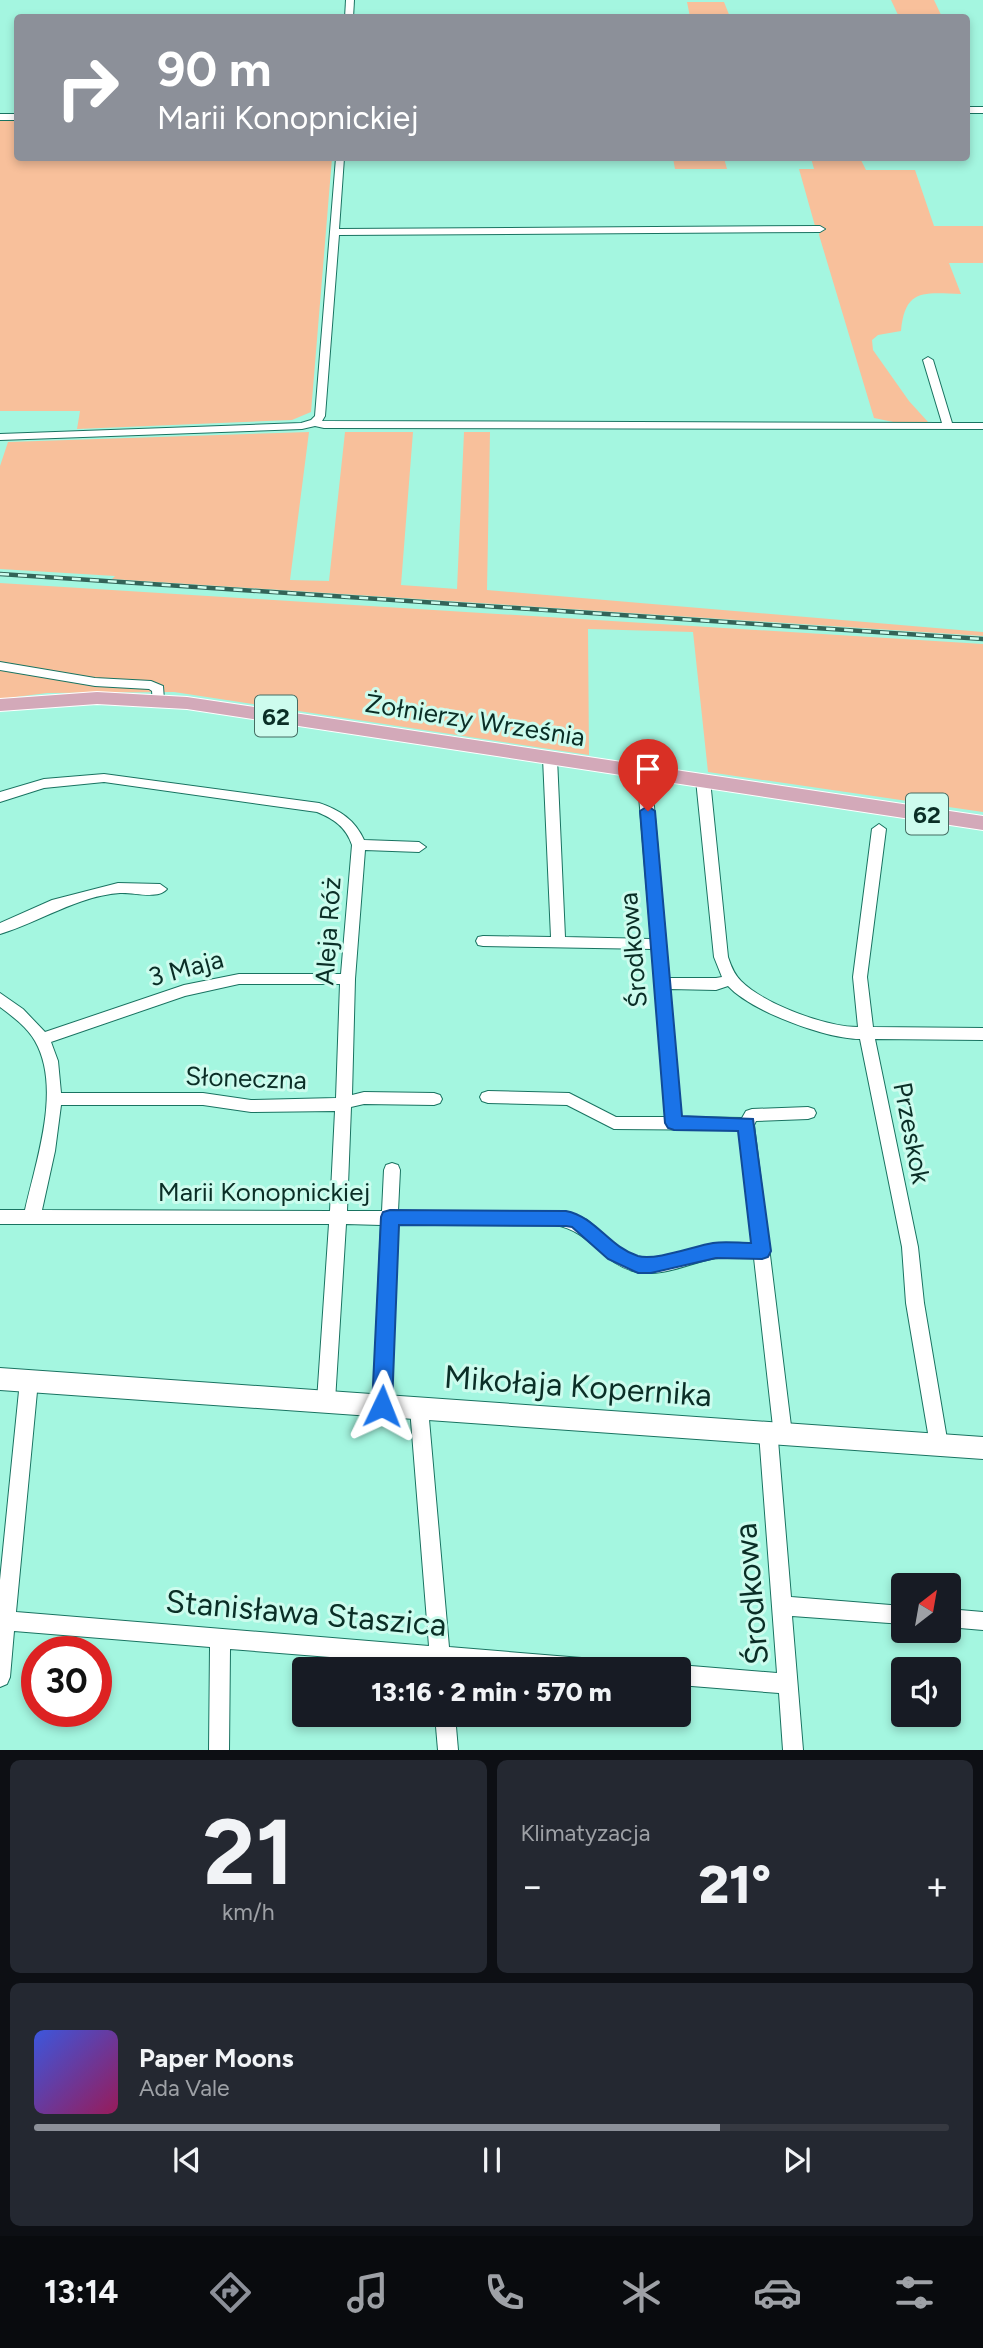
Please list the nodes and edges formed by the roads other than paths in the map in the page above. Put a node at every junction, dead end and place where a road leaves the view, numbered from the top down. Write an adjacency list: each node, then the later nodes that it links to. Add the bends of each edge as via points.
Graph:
1 (340, 161): 3 (street)
2 (820, 229): 3 (street)
3 (335, 232): 5 (street, via 320,416)
4 (928, 360): 6 (street)
5 (314, 422): 6 (street); 8 (street)
6 (948, 426): 7 (street)
7 (983, 426)
8 (2, 437): 9 (street)
9 (0, 450)
10 (0, 666): 11 (street, via 95,682 146,684 159,689)
11 (158, 700): 12 (main road, Żołnierzy Września / 62, via 50,699); 13 (main road, Żołnierzy Września / 62)
12 (0, 705)
13 (550, 758): 14 (main road, Żołnierzy Września / 62); 23 (street)
14 (644, 772): 15 (main road, Żołnierzy Września / 62); 25 (street, Środkowa)
15 (703, 780): 17 (main road, Żołnierzy Września / 62); 27 (street, via 721,957)
16 (0, 797): 19 (street, Aleja Róż, via 44,784 104,778 319,808 348,823)
17 (983, 823)
18 (879, 829): 30 (street, Przeskok, via 860,977)
19 (359, 845): 20 (street); 26 (street, Aleja Róż)
20 (419, 847)
21 (160, 889): 22 (street, via 118,888 57,904)
22 (0, 929)
23 (558, 940): 24 (street); 25 (street)
24 (483, 941)
25 (659, 944): 28 (street, Środkowa)
26 (348, 979): 32 (street, 3 Maja, via 239,979 184,991); 36 (street, Aleja Róż)
27 (731, 979): 28 (street, via 716,984); 30 (street, via 758,999 822,1026)
28 (662, 983): 38 (street, Środkowa)
29 (0, 999): 32 (street)
30 (866, 1033): 31 (street); 52 (street, Przeskok, via 910,1247)
31 (983, 1034)
32 (42, 1039): 34 (street)
33 (488, 1097): 38 (street, via 569,1099 614,1123)
34 (56, 1099): 36 (street, Słoneczna, via 203,1099 251,1107); 42 (street)
35 (434, 1099): 36 (street, Słoneczna)
36 (344, 1102): 43 (street, Aleja Róż)
37 (808, 1114): 39 (street, via 752,1115)
38 (674, 1123): 39 (street)
39 (746, 1124): 45 (street, Środkowa)
40 (392, 1170): 44 (street)
41 (0, 1217): 42 (street, Marii Konopnickiej)
42 (32, 1217): 43 (street, Marii Konopnickiej)
43 (338, 1217): 44 (street, Marii Konopnickiej); 48 (street, Aleja Róż)
44 (390, 1217): 45 (street, Marii Konopnickiej, via 566,1218 577,1221 614,1254 638,1265 716,1250); 49 (street)
45 (762, 1251): 51 (street, Środkowa)
46 (0, 1379): 47 (street, Mikołaja Kopernika)
47 (29, 1381): 48 (street, Mikołaja Kopernika); 56 (street)
48 (326, 1401): 49 (street, Mikołaja Kopernika)
49 (382, 1406): 50 (street, Mikołaja Kopernika)
50 (419, 1408): 51 (street, Mikołaja Kopernika); 61 (street)
51 (775, 1434): 52 (street, Mikołaja Kopernika); 54 (street, Środkowa)
52 (939, 1445): 53 (street, Mikołaja Kopernika)
53 (983, 1448)
54 (781, 1606): 55 (street); 64 (street, Środkowa)
55 (891, 1614)
56 (2, 1620): 59 (street, Stanisława Staszica); 63 (street)
57 (961, 1620): 58 (street)
58 (983, 1621)
59 (220, 1637): 60 (street, Stanisława Staszica); 66 (street)
60 (389, 1657)
61 (440, 1657)
62 (691, 1676): 64 (street)
63 (0, 1677)
64 (788, 1684): 68 (street, Środkowa)
65 (446, 1727): 67 (street)
66 (219, 1749)
67 (448, 1749)
68 (793, 1749)

